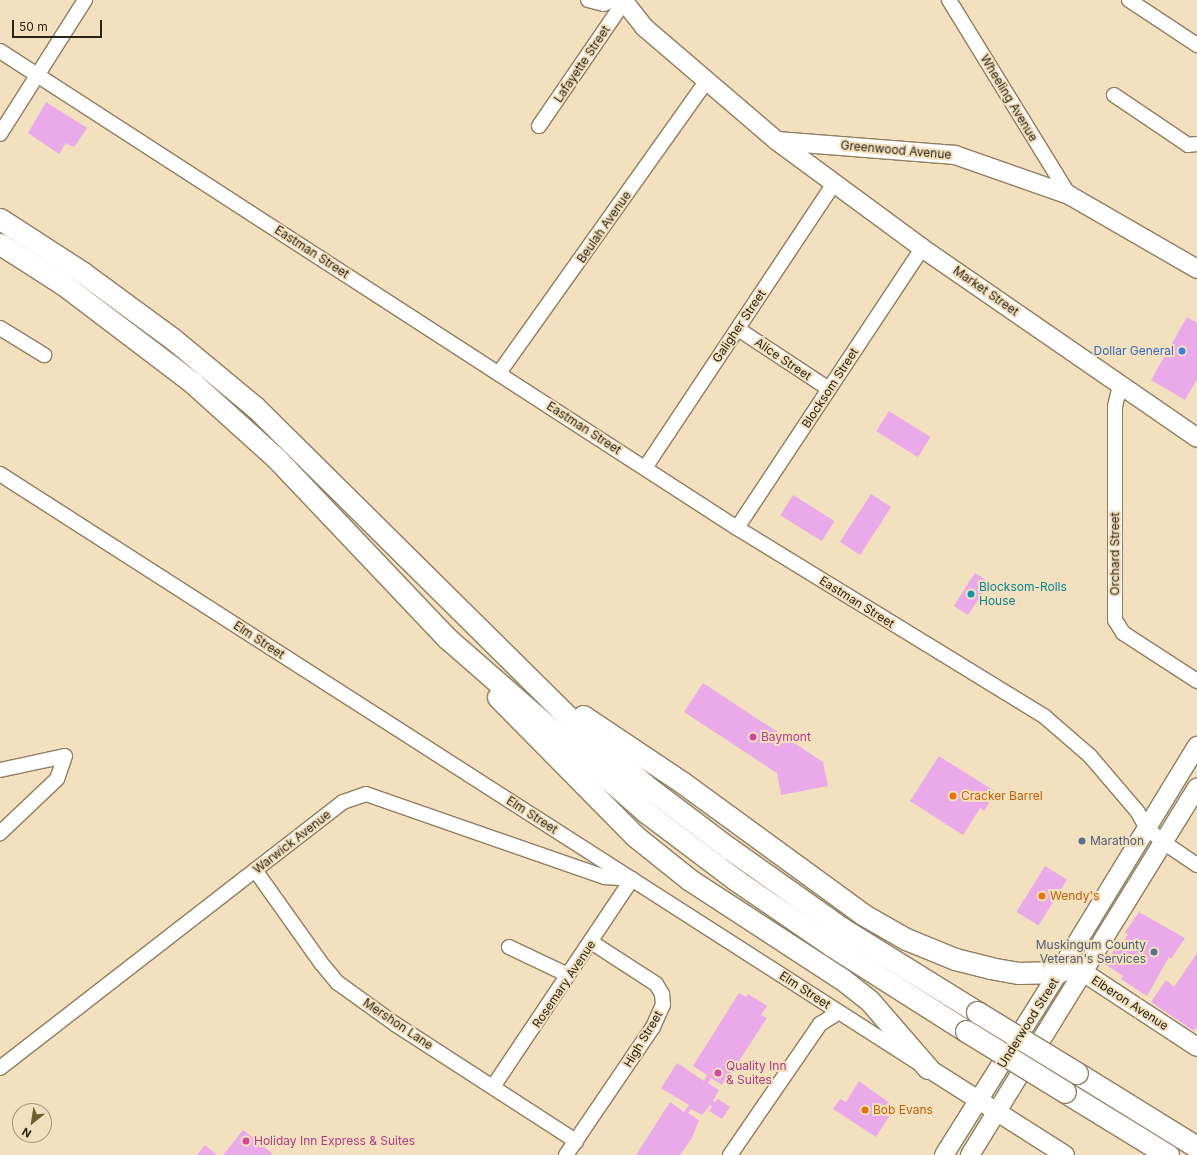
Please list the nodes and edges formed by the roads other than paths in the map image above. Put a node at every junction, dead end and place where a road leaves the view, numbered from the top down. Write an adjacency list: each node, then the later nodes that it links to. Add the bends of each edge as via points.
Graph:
1 (85, 0): 8 (street)
2 (588, 0): 5 (street, via 604,4)
3 (949, 0): 16 (street, Wheeling Avenue)
4 (1129, 0): 6 (street)
5 (620, 1): 9 (main road, via 644,27); 11 (street, Lafayette Street)
6 (1197, 45)
7 (0, 50): 8 (street, Eastman Street)
8 (37, 74): 12 (street); 24 (street, Eastman Street)
9 (707, 80): 13 (main road); 24 (street, Beulah Avenue)
10 (1114, 94): 14 (street, via 1188,145)
11 (539, 126)
12 (2, 131)
13 (777, 141): 15 (main road, Market Street); 16 (main road, Greenwood Avenue, via 955,155)
14 (1197, 144)
15 (834, 184): 19 (main road, Market Street); 22 (street, Galigher Street)
16 (1069, 195): 20 (main road, Greenwood Avenue)
17 (0, 219): 33 (highway, via 83,273 173,339 255,407 458,610)
18 (0, 244): 31 (highway, via 64,285 193,383 277,459)
19 (922, 248): 25 (main road, Market Street); 26 (street, Blocksom Street)
20 (1197, 270)
21 (0, 328): 23 (street)
22 (738, 329): 26 (street, Alice Street); 28 (street, Galigher Street)
23 (44, 355)
24 (499, 374): 28 (street, Eastman Street)
25 (1120, 385): 27 (main road, Market Street); 32 (street, Orchard Street, via 1115,406 1115,620 1123,633)
26 (829, 389): 30 (street, Blocksom Street)
27 (1197, 438)
28 (646, 468): 30 (street, Eastman Street)
29 (0, 474): 42 (street, Elm Street)
30 (737, 528): 37 (street, Eastman Street, via 1046,717 1090,756 1137,811)
31 (447, 638): 51 (highway, via 518,720 635,836 690,880 842,979 890,1021); 62 (highway, bridge, via 654,818 736,880 832,946)
32 (1197, 681)
33 (543, 690): 45 (highway, via 682,783 864,914 906,939 955,959 990,968 1018,973); 56 (highway, bridge, via 581,730 649,788 730,849 843,928)
34 (1197, 746): 37 (main road, Underwood Street)
35 (0, 770): 38 (street, via 65,756 57,779)
36 (1197, 787): 39 (main road, Underwood Street)
37 (1147, 828): 39 (street, Eastman Street); 45 (main road, Underwood Street)
38 (0, 833)
39 (1163, 842): 40 (street, Eastman Street); 46 (main road, Underwood Street)
40 (1197, 865)
41 (255, 870): 42 (street, Warwick Avenue, via 343,802 366,794 605,877); 50 (street, Warwick Avenue); 52 (street, Mershon Lane, via 338,983 395,1024)
42 (632, 879): 43 (street, Rosemary Avenue); 48 (street, Elm Street)
43 (591, 942): 47 (street, Rosemary Avenue); 55 (street, High Street, via 656,984 662,994 663,1005 653,1027)
44 (509, 947): 47 (street)
45 (1059, 972): 46 (main road, Elberon Avenue); 53 (main road, Underwood Street)
46 (1083, 972): 49 (main road, Elberon Avenue); 54 (main road, Underwood Street)
47 (568, 975): 52 (street, Rosemary Avenue)
48 (839, 1012): 51 (street, Elm Street); 58 (street, via 820,1024)
49 (1197, 1047)
50 (0, 1068)
51 (928, 1068): 53 (main road, Elm Street)
52 (494, 1087): 55 (street, Mershon Lane)
53 (978, 1102): 54 (main road, Elm Street); 59 (main road, Underwood Street)
54 (997, 1112): 60 (main road, Underwood Street); 61 (main road, Elm Street)
55 (576, 1141): 57 (street, High Street)
56 (1197, 1147)
57 (566, 1155)
58 (730, 1155)
59 (944, 1155)
60 (970, 1155)
61 (1065, 1155)
62 (1168, 1155)

